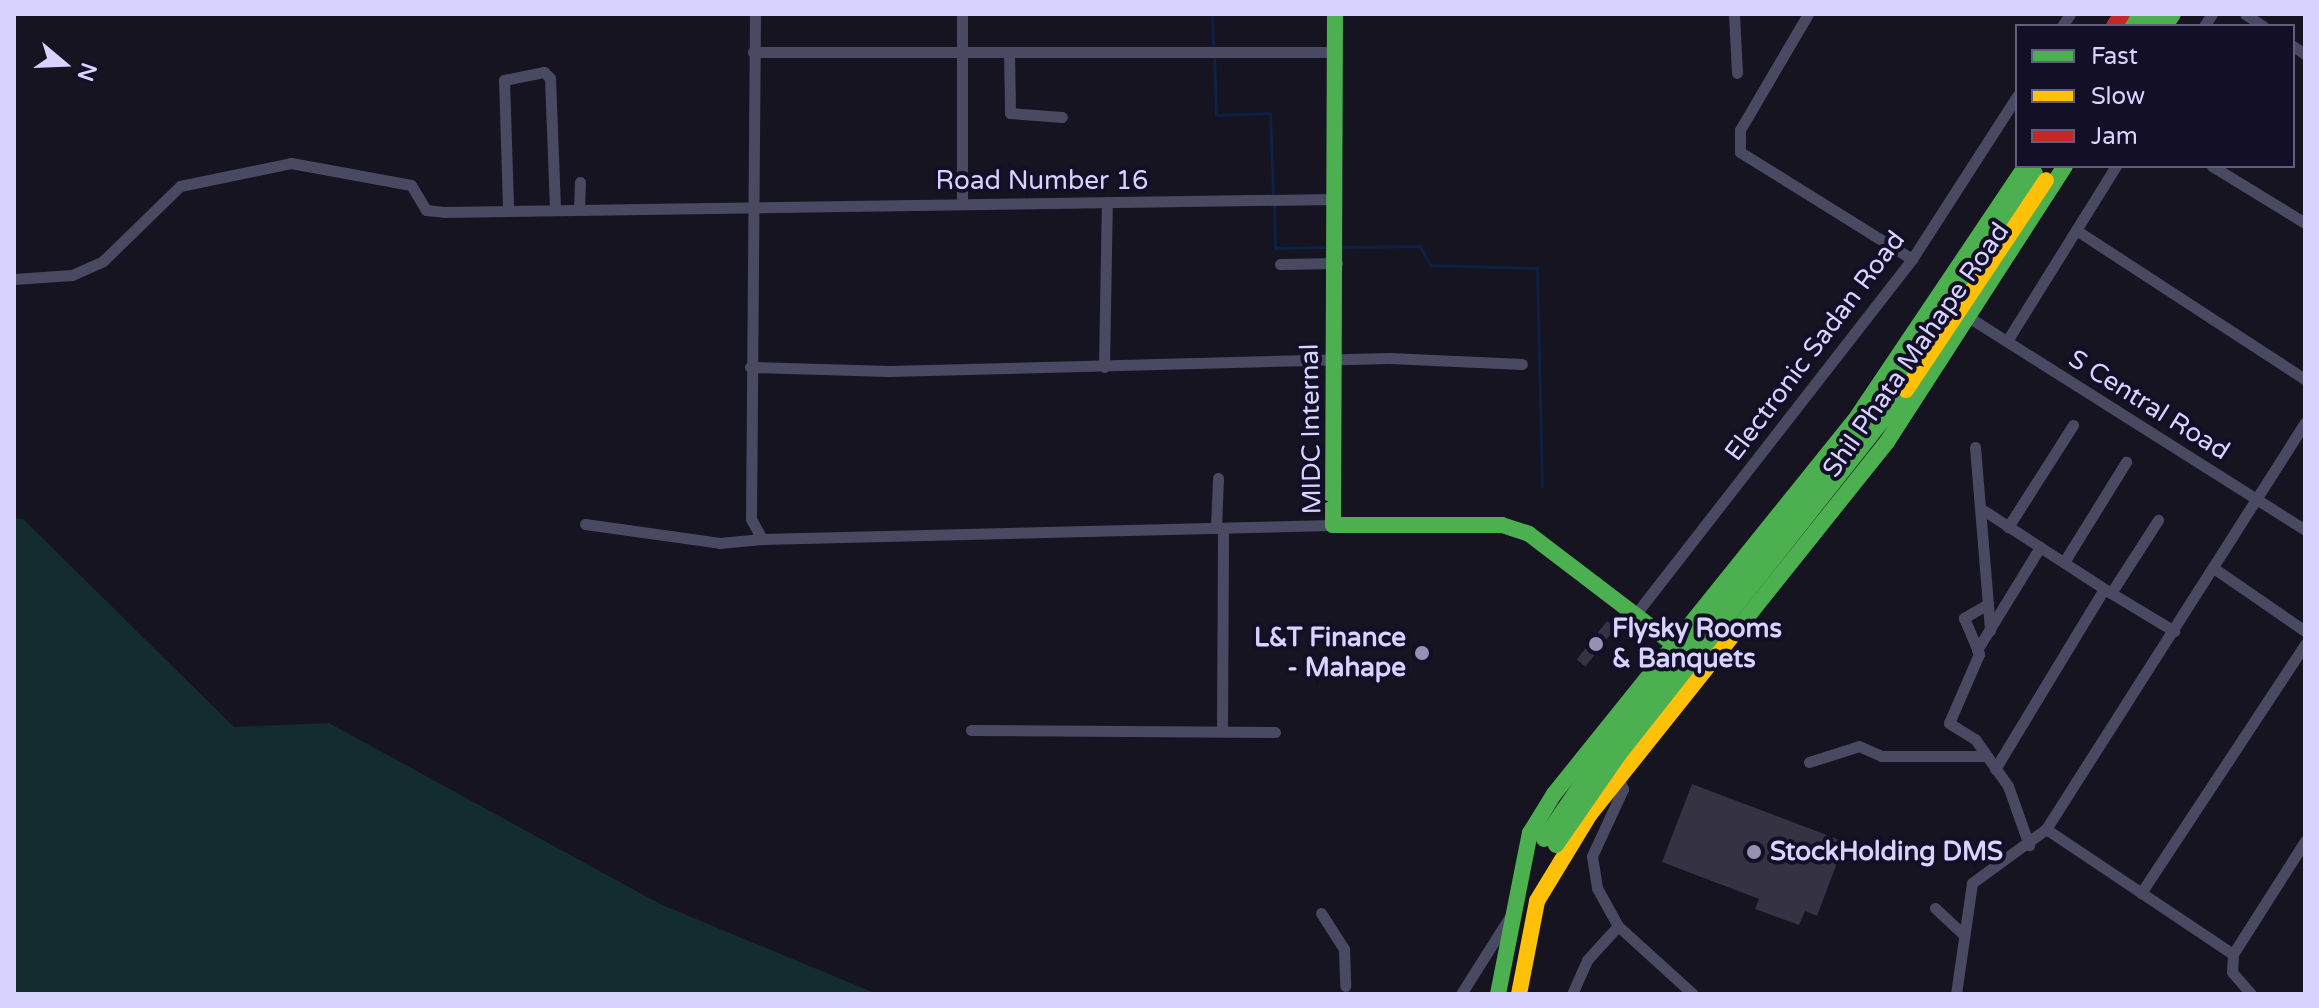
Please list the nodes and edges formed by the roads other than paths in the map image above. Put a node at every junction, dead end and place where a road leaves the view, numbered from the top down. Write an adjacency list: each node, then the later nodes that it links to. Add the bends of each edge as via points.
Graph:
1 (755, 14): 6 (street)
2 (962, 14): 7 (street)
3 (1335, 14): 8 (main road, MIDC Internal)
4 (1734, 14): 10 (street)
5 (1808, 14): 27 (street, via 1740,130 1740,152)
6 (753, 52): 7 (street); 22 (street)
7 (963, 52): 9 (street); 19 (street)
8 (1334, 52): 9 (street); 18 (main road, MIDC Internal)
9 (1009, 53): 12 (street, via 1010,113)
10 (1737, 73)
11 (2015, 99): 27 (street, Electronic Sadan Road)
12 (1062, 117)
13 (2062, 168): 31 (main road, Shil Phata Mahape Road)
14 (2115, 168): 26 (street)
15 (2215, 168): 25 (street)
16 (2036, 171): 61 (main road, Shil Phata Mahape Road, via 1855,420); 76 (main road, bridge, via 1876,435)
17 (580, 182): 24 (street)
18 (1334, 199): 20 (street, Road Number 16); 28 (main road, MIDC Internal)
19 (962, 202): 20 (street, Road Number 16); 22 (street, Road Number 16)
20 (1107, 202): 36 (street)
21 (508, 206): 23 (street, Road Number 16); 23 (street, via 504,80 544,72 550,78); 30 (street, Road Number 16, via 426,210 411,185 291,163 180,186 103,261 72,275)
22 (750, 206): 24 (street, Road Number 16); 35 (street)
23 (555, 207): 24 (street, Road Number 16)
24 (579, 209)
25 (2305, 223)
26 (2076, 230): 32 (street); 37 (street)
27 (1912, 259): 57 (street, Electronic Sadan Road)
28 (1337, 263): 29 (street); 33 (main road, MIDC Internal)
29 (1280, 264)
30 (14, 279)
31 (1970, 318): 32 (street, S Central Road); 64 (main road, Shil Phata Mahape Road, via 1887,442)
32 (2007, 341): 43 (street, S Central Road)
33 (1333, 361): 34 (street); 36 (street); 47 (main road, MIDC Internal)
34 (1522, 364)
35 (750, 367): 36 (street); 51 (street, via 751,519)
36 (1104, 367)
37 (2305, 379)
38 (2305, 422): 43 (street)
39 (2073, 425): 48 (street)
40 (1975, 447): 44 (street)
41 (2126, 462): 53 (street)
42 (1218, 478): 49 (street)
43 (2259, 502): 50 (street, S Central Road); 54 (street)
44 (1983, 510): 48 (street); 56 (street)
45 (2158, 520): 55 (street)
46 (585, 524): 51 (street, via 720,543)
47 (1333, 525): 49 (street); 57 (main road, MIDC Internal, via 1502,525 1529,534)
48 (2008, 527): 52 (street)
49 (1220, 528): 51 (street); 66 (street)
50 (2305, 530)
51 (762, 539)
52 (2040, 547): 53 (street); 58 (street)
53 (2064, 562): 55 (street)
54 (2215, 569): 59 (street); 60 (street)
55 (2108, 591): 59 (street); 71 (street)
56 (1988, 604): 58 (street); 63 (street, via 1964,618)
57 (1635, 615): 61 (main road, MIDC Internal)
58 (1990, 630): 63 (street)
59 (2174, 631): 73 (street)
60 (2305, 631)
61 (1672, 642): 64 (main road, MIDC Internal); 68 (main road, Shil Phata Mahape Road)
62 (2305, 644): 79 (street)
63 (1977, 650): 69 (street, via 1949,723 1975,739)
64 (1705, 667): 72 (main road, Shil Phata Mahape Road)
65 (971, 730): 66 (street)
66 (1222, 730): 67 (street)
67 (1275, 732)
68 (1587, 750): 72 (street); 80 (main road, Shil Phata Mahape Road, via 1530,833)
69 (1985, 756): 70 (street, via 1881,756 1859,746); 71 (street)
70 (1809, 762)
71 (1995, 769): 78 (street, via 2008,786)
72 (1619, 776): 74 (main road, Shil Phata Mahape Road); 77 (street, via 1623,789)
73 (2046, 829): 78 (street); 79 (street)
74 (1580, 832): 77 (street); 81 (main road, Shil Phata Mahape Road)
75 (2305, 841): 87 (street)
76 (1550, 842): 80 (main road); 81 (main road)
77 (1599, 842): 85 (street, via 1591,868)
78 (2029, 845): 86 (street, via 1972,883)
79 (2141, 893): 87 (street)
80 (1516, 895): 84 (main road, Shil Phata Mahape Road)
81 (1537, 901): 91 (main road, Shil Phata Mahape Road)
82 (1935, 908): 86 (street)
83 (1321, 913): 88 (street, via 1344,949)
84 (1509, 918): 89 (street); 90 (main road, Shil Phata Mahape Road)
85 (1618, 926): 92 (street, via 1587,960); 93 (street)
86 (1964, 935): 94 (street)
87 (2233, 954): 95 (street, via 2232,972)
88 (1345, 986)
89 (1461, 994)
90 (1498, 994)
91 (1519, 994)
92 (1572, 994)
93 (1693, 994)
94 (1956, 994)
95 (2251, 994)

